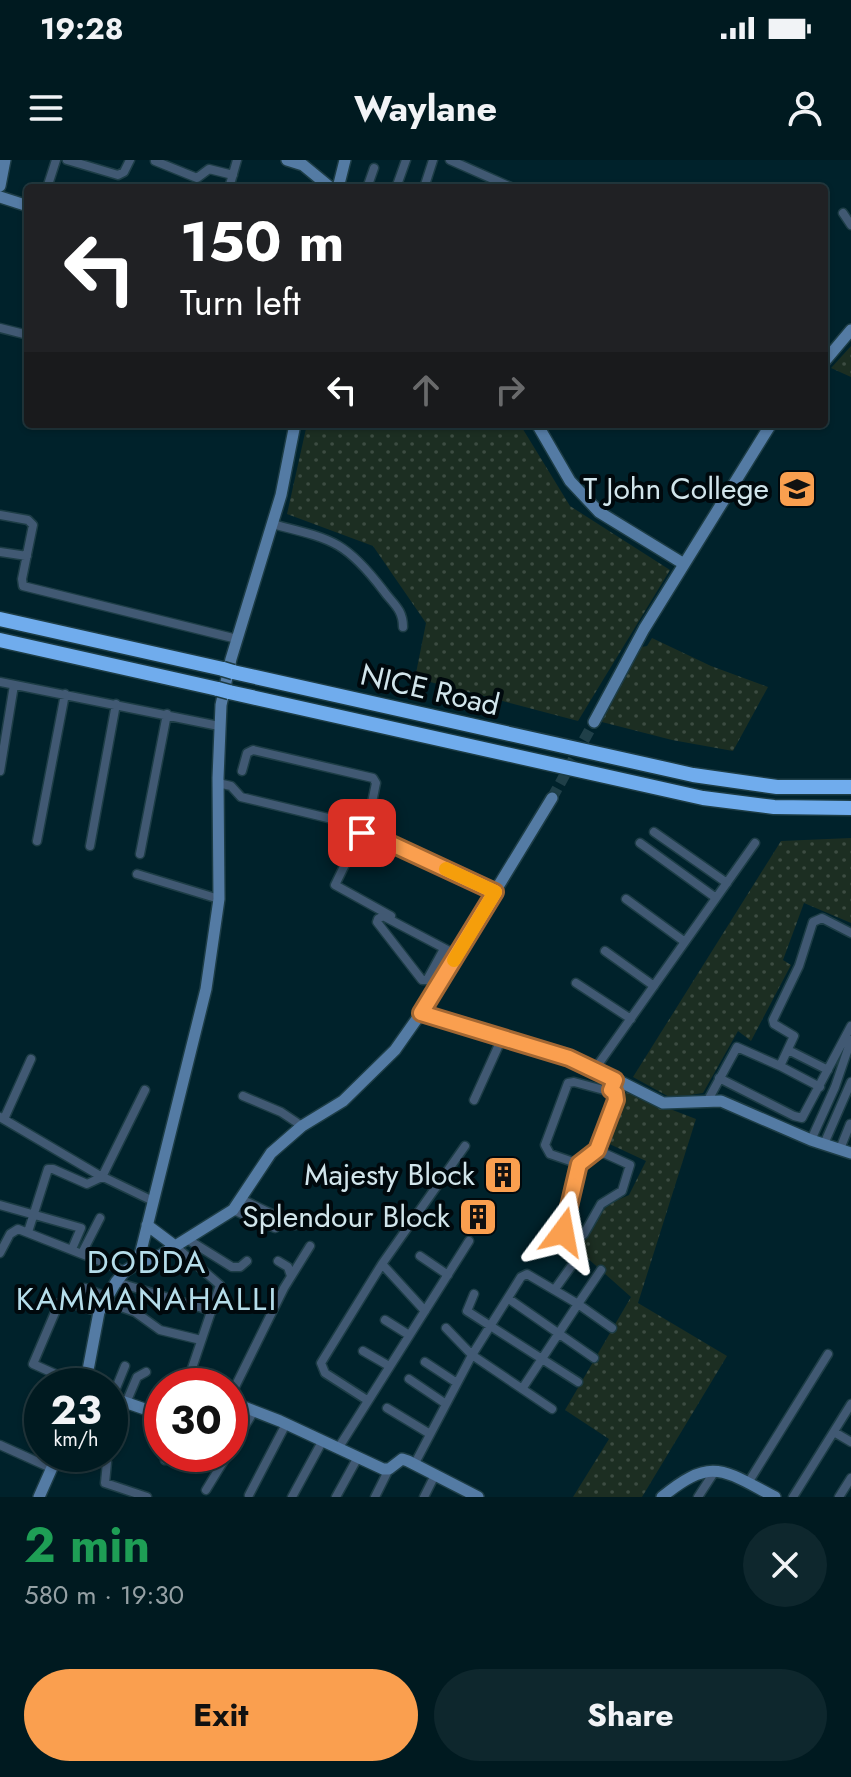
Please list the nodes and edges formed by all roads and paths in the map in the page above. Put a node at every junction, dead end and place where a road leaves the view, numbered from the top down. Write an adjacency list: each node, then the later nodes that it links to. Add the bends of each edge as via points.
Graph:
1 (5, 160): 22 (street)
2 (56, 160): 14 (street)
3 (67, 160): 4 (street, via 118,175)
4 (130, 160)
5 (237, 160): 13 (street)
6 (287, 160): 16 (street, via 303,165)
7 (345, 160): 17 (street)
8 (406, 160): 19 (street)
9 (433, 160): 20 (street)
10 (450, 160): 21 (street)
11 (155, 161): 13 (street, via 197,178 209,169)
12 (374, 168): 18 (street)
13 (233, 175): 15 (street)
14 (48, 184)
15 (230, 184)
16 (326, 184)
17 (339, 184)
18 (368, 184)
19 (397, 184)
20 (425, 184)
21 (504, 184)
22 (0, 186)
23 (0, 197): 24 (street)
24 (24, 205)
25 (843, 213): 26 (street)
26 (851, 225)
27 (0, 328): 29 (street)
28 (851, 330): 30 (street)
29 (24, 334)
30 (828, 357)
31 (294, 428): 35 (street)
32 (539, 428): 38 (street, via 570,481 599,512)
33 (769, 428): 38 (street)
34 (0, 515): 37 (street, via 33,525)
35 (272, 524): 40 (street, via 328,539 356,557 401,611); 41 (street)
36 (0, 552): 37 (street)
37 (27, 556): 41 (street, via 22,583 27,588)
38 (684, 564): 48 (street)
39 (0, 619): 53 (highway, NICE Road, via 693,775 777,787)
40 (403, 627)
41 (237, 639): 49 (street)
42 (0, 640): 55 (highway, NICE Road, via 703,798 774,807)
43 (0, 682): 44 (street)
44 (14, 685): 45 (street); 50 (street)
45 (65, 694): 46 (street); 58 (street)
46 (116, 704): 47 (street); 61 (street)
47 (167, 714): 49 (street); 63 (street)
48 (594, 722)
49 (219, 726): 52 (street)
50 (0, 771)
51 (242, 771): 52 (street, via 253,750 373,778 368,822 361,826 241,797 231,786)
52 (218, 783): 68 (street)
53 (851, 787)
54 (552, 798): 66 (street)
55 (851, 808)
56 (654, 832): 65 (street)
57 (360, 835): 66 (street, via 368,833)
58 (37, 841)
59 (640, 843): 67 (street)
60 (755, 843): 65 (street)
61 (90, 846)
62 (352, 850): 74 (street, via 335,882 337,888)
63 (140, 854)
64 (137, 874): 68 (street)
65 (727, 883): 67 (street)
66 (495, 892): 74 (street)
67 (716, 898): 71 (street)
68 (219, 899): 108 (street, via 206,989)
69 (626, 899): 71 (street)
70 (851, 933): 82 (street, via 822,918 813,922 773,1021 794,1036)
71 (685, 942): 76 (street)
72 (444, 949): 72 (street, via 383,916 378,919 422,980 427,980); 74 (street)
73 (605, 951): 76 (street)
74 (458, 953): 77 (street)
75 (576, 983): 78 (street)
76 (654, 986): 78 (street)
77 (421, 1013): 80 (street); 99 (street, via 395,1050 343,1101)
78 (631, 1019): 85 (street)
79 (851, 1026): 86 (street)
80 (502, 1038): 85 (street); 94 (street)
81 (851, 1040): 100 (street)
82 (788, 1050): 84 (street); 86 (street)
83 (31, 1059): 97 (street)
84 (780, 1066): 87 (street, via 739,1046); 91 (street)
85 (595, 1069): 90 (street)
86 (828, 1070): 91 (street)
87 (719, 1078): 89 (street); 95 (street)
88 (851, 1082): 101 (street)
89 (730, 1084): 91 (street, via 802,1118); 96 (street)
90 (616, 1086): 95 (street, via 663,1103); 103 (street, via 617,1098); 105 (street, via 568,1083 545,1145 550,1154)
91 (820, 1087)
92 (145, 1090): 106 (street)
93 (243, 1096): 99 (street)
94 (474, 1100)
95 (708, 1100): 96 (street)
96 (721, 1101): 100 (street)
97 (2, 1118): 106 (street)
98 (851, 1123): 104 (street)
99 (302, 1126): 107 (street, via 271,1153)
100 (811, 1140): 101 (street)
101 (824, 1144): 104 (street)
102 (465, 1146): 129 (street)
103 (597, 1150): 105 (street); 105 (street, via 630,1165 622,1191 601,1204 581,1238 573,1240 563,1232)
104 (845, 1151)
105 (579, 1164)
106 (102, 1177): 108 (street); 111 (street, via 87,1184 48,1169)
107 (241, 1199): 110 (street); 114 (street)
108 (153, 1201): 113 (street)
109 (0, 1205): 111 (street)
110 (233, 1210): 115 (street); 117 (street)
111 (32, 1216): 116 (street); 121 (street, via 81,1228)
112 (100, 1218): 123 (street)
113 (147, 1225): 119 (street); 128 (street)
114 (295, 1225)
115 (275, 1228)
116 (28, 1232): 121 (street); 122 (street, via 14,1231)
117 (187, 1239): 119 (street); 126 (street, via 232,1267)
118 (469, 1241): 132 (street)
119 (175, 1246): 128 (street); 141 (street, via 220,1285)
120 (310, 1246): 133 (street)
121 (72, 1249): 123 (street)
122 (0, 1253)
123 (82, 1253): 131 (street)
124 (580, 1254): 136 (street)
125 (420, 1256): 132 (street)
126 (247, 1261)
127 (278, 1261): 133 (street)
128 (138, 1263): 131 (street)
129 (382, 1264): 142 (street); 167 (street, via 321,1363 325,1373)
130 (601, 1270): 140 (street)
131 (125, 1271): 134 (street)
132 (448, 1275): 142 (street)
133 (291, 1276): 160 (street)
134 (116, 1282): 139 (street); 141 (street)
135 (85, 1288): 139 (street)
136 (555, 1289): 138 (street, via 525,1274); 140 (street)
137 (474, 1294): 144 (street, via 467,1311)
138 (509, 1299): 144 (street); 147 (street)
139 (103, 1303): 149 (street, via 135,1312 160,1330); 157 (street, via 59,1303 33,1364); 158 (street)
140 (578, 1304): 146 (street); 147 (street)
141 (212, 1311): 149 (street)
142 (425, 1311): 148 (street)
143 (385, 1320): 148 (street)
144 (492, 1326): 152 (street); 154 (street)
145 (446, 1328): 152 (street)
146 (612, 1328)
147 (558, 1334): 153 (street); 154 (street)
148 (409, 1335): 156 (street)
149 (201, 1340): 159 (street)
150 (363, 1351): 156 (street)
151 (828, 1354): 192 (street)
152 (472, 1355): 164 (street); 165 (street)
153 (594, 1358)
154 (542, 1359): 163 (street); 165 (street)
155 (425, 1362): 164 (street)
156 (389, 1366): 167 (street)
157 (42, 1368)
158 (88, 1368)
159 (192, 1368)
160 (245, 1368)
161 (144, 1373): 166 (street)
162 (409, 1379): 168 (street)
163 (578, 1382)
164 (457, 1383): 168 (street)
165 (522, 1389): 172 (street)
166 (128, 1398)
167 (367, 1400): 181 (street)
168 (446, 1404): 177 (street)
169 (851, 1404): 176 (street)
170 (387, 1408): 177 (street)
171 (248, 1409): 173 (street)
172 (552, 1409)
173 (254, 1411): 174 (street); 175 (street)
174 (248, 1421)
175 (286, 1424): 178 (street); 194 (street)
176 (834, 1432): 179 (street); 205 (street)
177 (430, 1434): 184 (street)
178 (323, 1440): 181 (street); 197 (street)
179 (851, 1442)
180 (0, 1445): 182 (street)
181 (339, 1447): 183 (street)
182 (24, 1456)
183 (358, 1457): 185 (street); 198 (street)
184 (414, 1465): 185 (street, via 402,1459); 190 (street)
185 (389, 1469): 199 (street)
186 (715, 1470): 192 (street); 202 (street, via 697,1473); 203 (street)
187 (49, 1472): 195 (street)
188 (106, 1472): 196 (street, via 105,1483)
189 (217, 1472): 193 (street)
190 (435, 1475): 200 (street); 201 (street)
191 (851, 1478): 206 (street)
192 (751, 1489): 204 (street)
193 (206, 1490)
194 (249, 1495)
195 (39, 1497)
196 (147, 1497)
197 (292, 1497)
198 (336, 1497)
199 (375, 1497)
200 (424, 1497)
201 (478, 1497)
202 (662, 1497)
203 (698, 1497)
204 (775, 1497)
205 (793, 1497)
206 (839, 1497)

